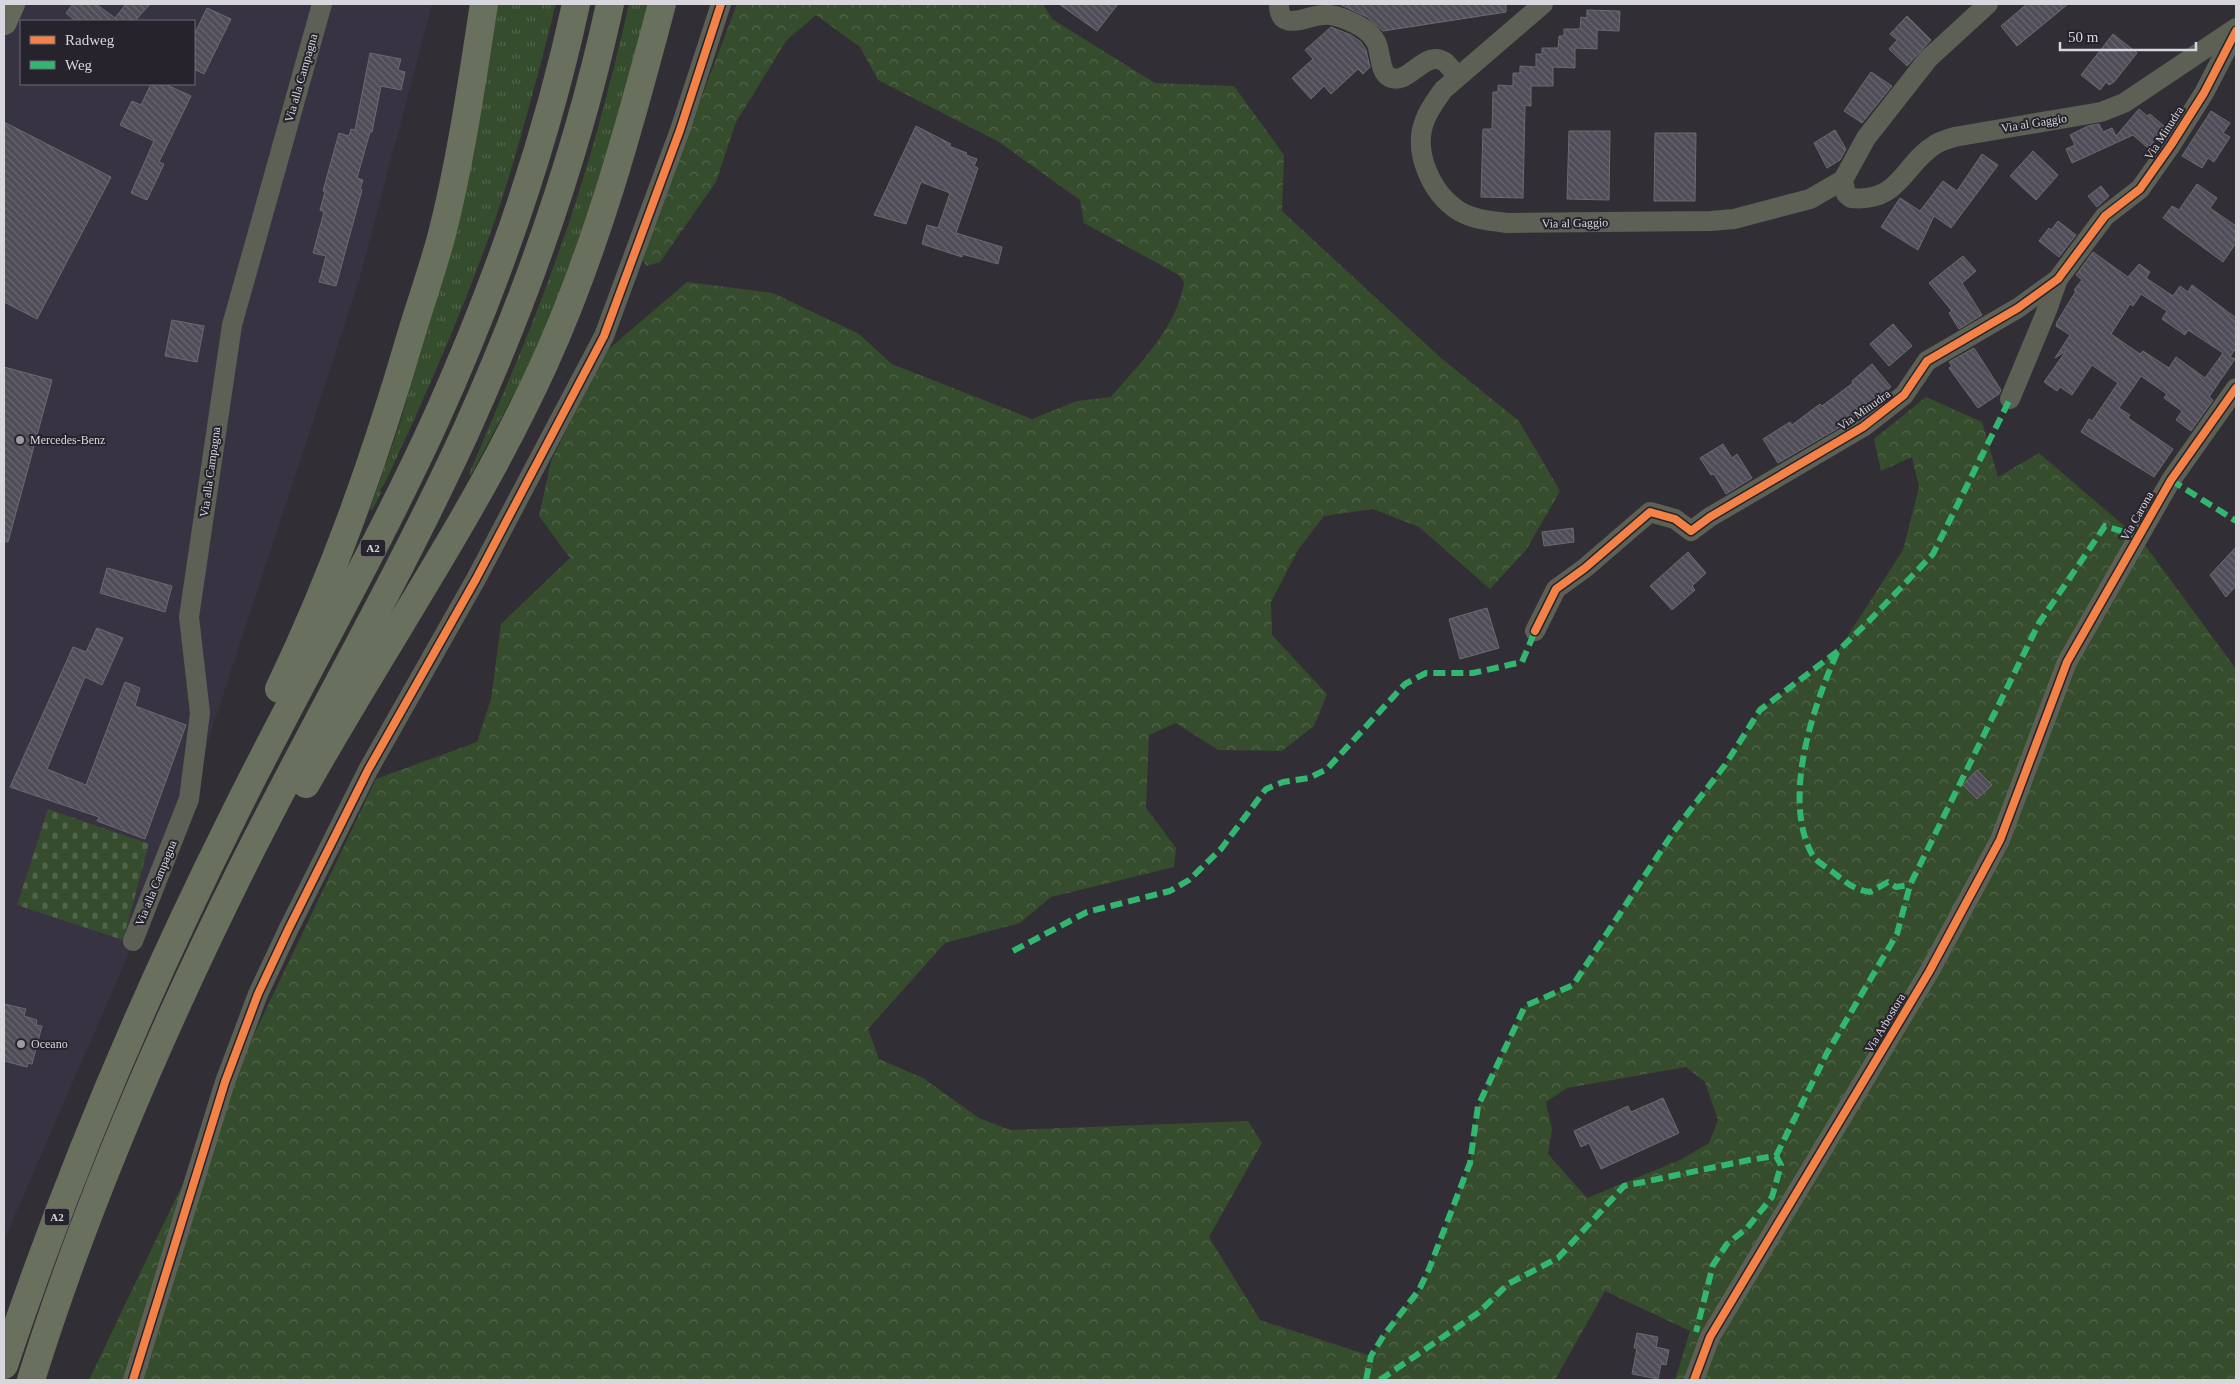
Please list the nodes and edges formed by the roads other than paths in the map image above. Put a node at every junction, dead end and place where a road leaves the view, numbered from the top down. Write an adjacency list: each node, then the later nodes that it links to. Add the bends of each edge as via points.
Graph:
1 (12, 4): 11 (main road)
2 (322, 4): 20 (street, Via alla Campagna, via 232,324 189,617 200,714 189,799)
3 (484, 4): 22 (highway, via 442,234 392,402 333,565 294,659 139,976)
4 (576, 4): 22 (highway, A2, via 524,195 492,286 454,377 391,513 239,804)
5 (610, 4): 21 (highway, A2, via 554,208 484,390 417,532 242,869)
6 (662, 4): 21 (highway, via 599,226 544,364 445,552 325,750 273,844 199,994)
7 (721, 4): 25 (street, via 680,130 604,336 476,579 376,755 258,994 225,1082)
8 (1279, 4): 13 (street, via 1279,12 1284,19 1293,22 1323,14 1333,15 1366,30 1376,42 1384,71 1389,76 1404,76 1427,60 1436,59 1444,62)
9 (1543, 4): 13 (street, Via al Gaggio)
10 (1988, 4): 14 (street, via 1928,59 1866,138)
11 (4, 22)
12 (2236, 29): 14 (street, Via al Gaggio, via 2124,103 2101,112 1954,137 1936,144 1924,154 1894,188 1863,200 1846,194); 15 (street, Via Minudra, via 2204,93 2140,189 2104,216)
13 (1458, 76): 14 (street, Via al Gaggio, via 1432,104 1424,122 1422,144 1425,165 1443,198 1460,212 1482,220 1508,224 1734,219 1810,199)
14 (1843, 180)
15 (2058, 279): 17 (street); 18 (street, Via Minudra, via 2018,308 1927,361 1904,395 1863,427 1710,517 1692,531 1675,519 1650,512 1556,589)
16 (2236, 388): 19 (street, Via Carona, via 2171,480)
17 (2010, 399)
18 (1535, 631)
19 (2067, 662): 26 (street, Via Arbostora, via 2000,840 1929,972 1710,1337)
20 (133, 941)
21 (150, 1067): 24 (highway, A2, via 85,1227)
22 (114, 1070): 23 (highway, A2)
23 (4, 1365)
24 (31, 1380)
25 (133, 1380)
26 (1694, 1380)

